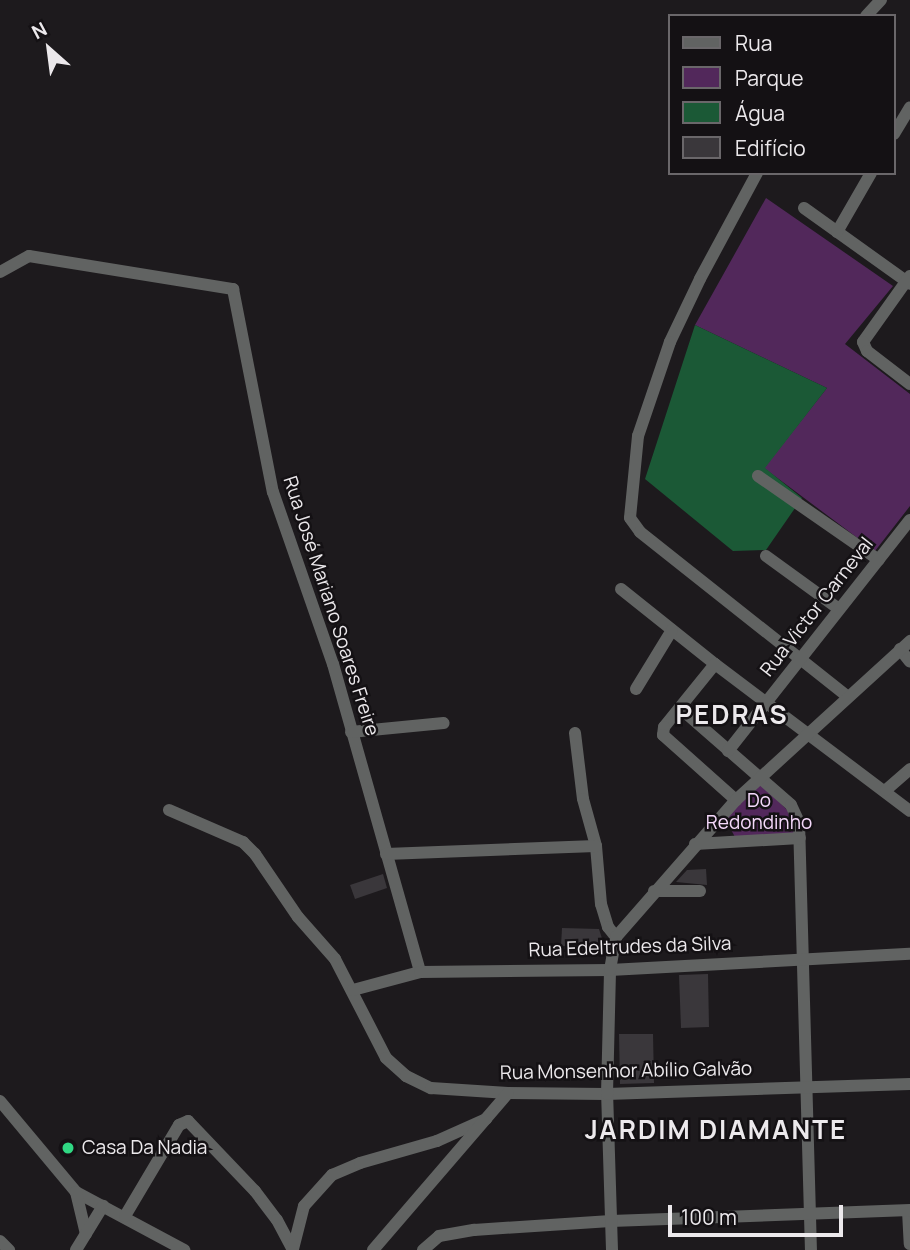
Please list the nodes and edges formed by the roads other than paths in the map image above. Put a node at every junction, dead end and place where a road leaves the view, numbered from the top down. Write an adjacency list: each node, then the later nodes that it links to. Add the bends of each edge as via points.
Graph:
1 (881, 0): 2 (street)
2 (868, 14)
3 (910, 107): 4 (street)
4 (896, 132)
5 (756, 175): 20 (street, via 699,279 652,394 638,436 629,514 632,526)
6 (870, 175): 8 (street)
7 (804, 208): 8 (street)
8 (836, 232): 10 (street)
9 (0, 272): 28 (street, Rua José Mariano Soares Freire, via 29,256 233,289 268,473)
10 (909, 281): 11 (street, via 864,338 867,351)
11 (910, 384)
12 (758, 476): 15 (street)
13 (910, 520): 15 (street, Rua Victor Carneval)
14 (766, 556): 17 (street)
15 (879, 560): 17 (street, Rua Victor Carneval)
16 (621, 589): 18 (street)
17 (839, 609): 20 (street, Rua Victor Carneval)
18 (672, 630): 22 (street); 23 (street)
19 (905, 645): 21 (street); 24 (street)
20 (801, 659): 24 (street); 25 (street, Rua Victor Carneval)
21 (910, 662)
22 (715, 664): 25 (street); 26 (street)
23 (636, 689)
24 (848, 697): 30 (street)
25 (767, 703): 30 (street); 31 (street, Rua Victor Carneval)
26 (680, 708): 31 (street); 35 (street, via 663,735)
27 (444, 723): 28 (street)
28 (351, 732): 41 (street, Rua José Mariano Soares Freire)
29 (576, 733): 40 (street, via 583,799)
30 (809, 734): 33 (street); 34 (street)
31 (728, 751): 33 (street)
32 (910, 769): 34 (street)
33 (760, 777): 35 (street); 38 (street, via 796,811)
34 (886, 790): 37 (street)
35 (736, 800): 39 (street)
36 (169, 810): 49 (street, Rua Monsenhor Abílio Galvão, via 243,842)
37 (910, 811)
38 (800, 838): 39 (street); 46 (street)
39 (695, 844): 42 (street)
40 (596, 846): 41 (street); 44 (street, via 603,915)
41 (386, 854): 48 (street, Rua José Mariano Soares Freire)
42 (654, 891): 43 (street); 44 (street)
43 (700, 891)
44 (616, 937): 47 (street)
45 (910, 954): 46 (street, Rua Edeltrudes da Silva)
46 (802, 958): 47 (street, Rua Edeltrudes da Silva); 51 (street)
47 (610, 970): 48 (street, Rua Edeltrudes da Silva); 53 (street)
48 (420, 972): 49 (street, Rua Edeltrudes da Silva)
49 (354, 990): 52 (street, Rua Monsenhor Abílio Galvão, via 382,1053 406,1076 446,1091)
50 (910, 1084): 51 (street, Rua Monsenhor Abílio Galvão)
51 (806, 1087): 53 (street, Rua Monsenhor Abílio Galvão); 60 (street)
52 (508, 1093): 53 (street, Rua Monsenhor Abílio Galvão); 55 (street)
53 (607, 1094): 61 (street)
54 (0, 1101): 56 (street)
55 (486, 1119): 69 (street, via 428,1144 332,1175 300,1214); 70 (street)
56 (76, 1192): 57 (street); 62 (street)
57 (103, 1206): 59 (street); 62 (street)
58 (909, 1210): 60 (street); 65 (street)
59 (125, 1216): 68 (street); 69 (street, via 179,1125 188,1121 218,1149 277,1220)
60 (810, 1216): 61 (street); 74 (street)
61 (611, 1220): 63 (street); 73 (street)
62 (86, 1234): 67 (street)
63 (439, 1236): 71 (street); 72 (street)
64 (0, 1241): 66 (street)
65 (910, 1244)
66 (9, 1250)
67 (76, 1250)
68 (184, 1250)
69 (293, 1250)
70 (373, 1250)
71 (423, 1250)
72 (440, 1250)
73 (612, 1250)
74 (811, 1250)

